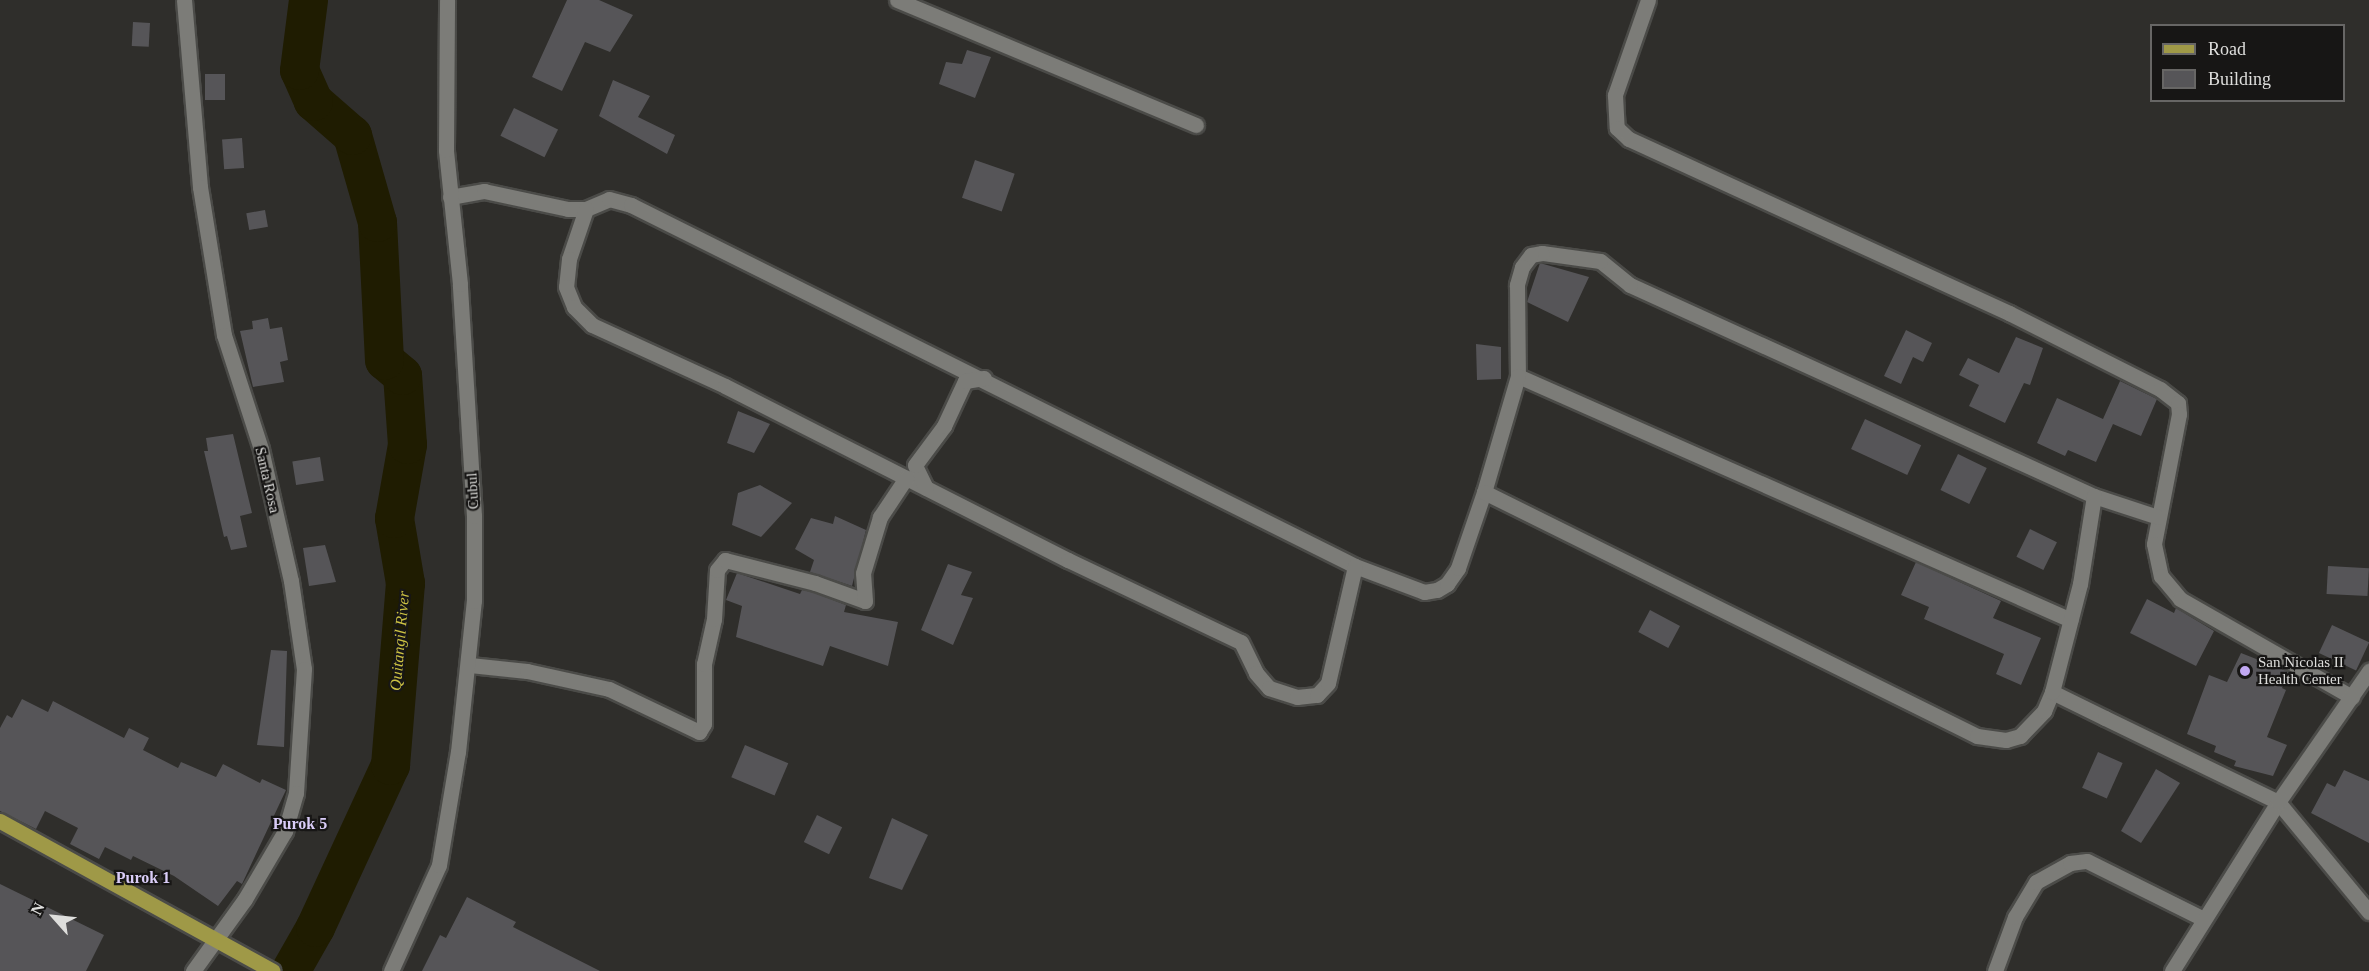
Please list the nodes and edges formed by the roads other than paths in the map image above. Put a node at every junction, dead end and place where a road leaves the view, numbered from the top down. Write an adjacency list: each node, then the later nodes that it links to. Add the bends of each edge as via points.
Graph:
1 (184, 0): 25 (street, Santa Rosa, via 200,187 224,335 261,449 291,580 303,669 296,793 285,831 245,899)
2 (447, 0): 6 (street, Cubul, via 446,150)
3 (897, 0): 5 (street)
4 (1648, 0): 14 (street, via 1615,95 1617,128 1629,139 2009,313 2160,389 2178,403 2179,414)
5 (1196, 125)
6 (450, 196): 7 (street, via 484,191 505,193 547,205); 17 (street, Cubul, via 474,516)
7 (586, 209): 9 (street, via 609,199 641,209); 10 (street, via 568,259 566,287 574,307 592,325 725,386)
8 (1518, 376): 12 (street); 13 (street, via 1517,285 1522,267 1531,255 1542,253 1600,261 1630,285); 16 (street)
9 (984, 378): 11 (street, via 965,381 944,426 915,465); 15 (street)
10 (906, 478): 11 (street); 17 (street, via 880,517 862,573 865,601 806,580 725,560 717,570 714,619 704,664 704,724 699,732 609,689 527,671)
11 (926, 488): 15 (street, via 1241,642 1256,673 1269,687 1297,697 1317,695 1333,672)
12 (1484, 492): 15 (street, via 1458,568 1437,590 1425,592); 19 (street, via 1984,739 2020,736 2044,711)
13 (2094, 496): 14 (street); 16 (street)
14 (2158, 517): 20 (street, via 2155,556 2161,576 2180,599)
15 (1356, 566)
16 (2071, 620): 19 (street)
17 (470, 665): 28 (street, Cubul, via 439,865)
18 (2369, 671): 20 (street)
19 (2052, 692): 21 (street)
20 (2352, 697): 21 (street)
21 (2278, 802): 23 (street); 24 (street)
22 (0, 821): 25 (main road)
23 (2369, 912)
24 (2202, 918): 29 (street, via 2087,861 2070,863 2036,882 2014,917); 30 (street)
25 (212, 940): 26 (street, Santa Rosa); 27 (main road)
26 (193, 971)
27 (273, 971)
28 (391, 971)
29 (1995, 971)
30 (2172, 971)

